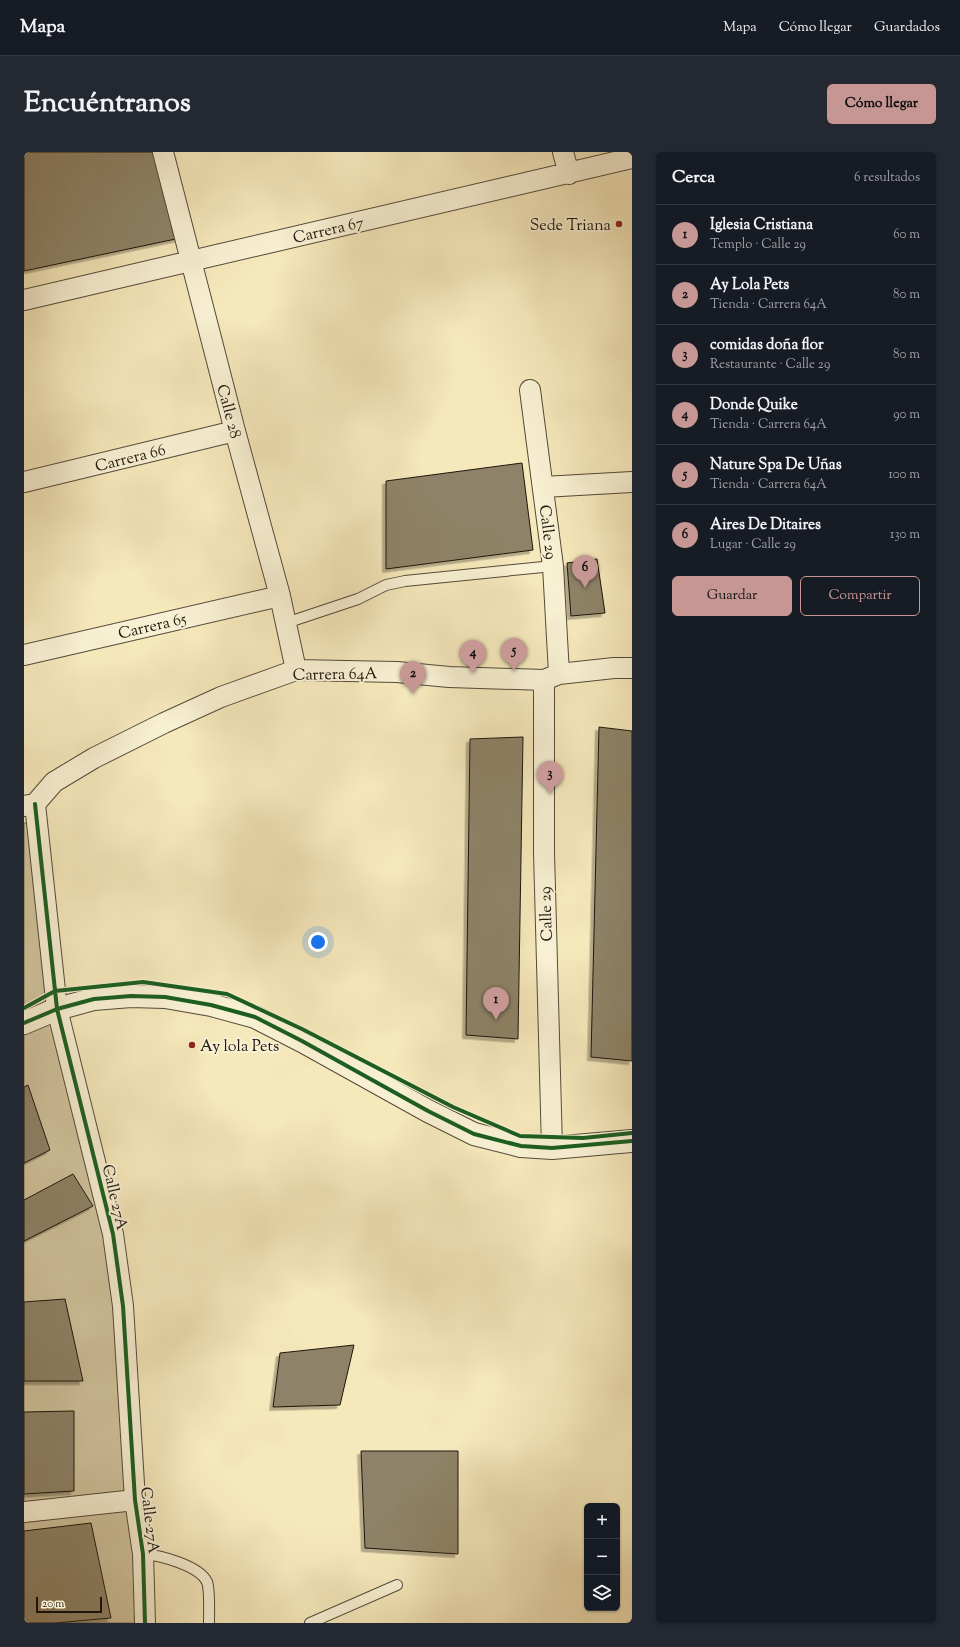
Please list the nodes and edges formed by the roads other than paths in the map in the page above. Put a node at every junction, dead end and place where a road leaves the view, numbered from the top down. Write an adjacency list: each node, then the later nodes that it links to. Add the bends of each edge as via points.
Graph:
1 (163, 152): 5 (street, Calle 28)
2 (563, 152): 4 (street)
3 (632, 158): 4 (street, Carrera 67)
4 (569, 174): 5 (street, Carrera 67)
5 (191, 261): 6 (street, Carrera 67); 8 (street, Calle 28)
6 (24, 300)
7 (530, 390): 11 (street, Calle 29)
8 (235, 431): 9 (street, Carrera 66); 13 (street, Calle 28)
9 (24, 482)
10 (632, 482): 11 (street)
11 (543, 487): 12 (street, Calle 29)
12 (553, 566): 14 (lane, via 405,581); 18 (street, Calle 29)
13 (280, 596): 14 (street, Calle 28); 15 (street, Carrera 65)
14 (286, 623): 17 (street, Calle 28)
15 (24, 655)
16 (632, 668): 18 (street, Carrera 64A, via 614,668)
17 (296, 670): 18 (street, Carrera 64A, via 397,672 457,678); 19 (street, Carrera 64A, via 221,697 164,722 54,782)
18 (552, 677): 23 (street, Calle 29, via 544,852)
19 (30, 805): 20 (street, Calle 27A)
20 (57, 1009): 21 (street); 23 (street, via 94,999 165,997 211,1005 255,1017 474,1134 521,1146); 24 (street, Calle 27A, via 113,1234 123,1306)
21 (24, 1023)
22 (632, 1141): 23 (street)
23 (552, 1148)
24 (135, 1500): 25 (street); 26 (street, Calle 27A)
25 (24, 1512)
26 (144, 1554): 28 (street, Calle 27A); 29 (lane, via 185,1564 200,1574 207,1583)
27 (397, 1585): 30 (lane)
28 (145, 1623)
29 (209, 1623)
30 (310, 1623)

